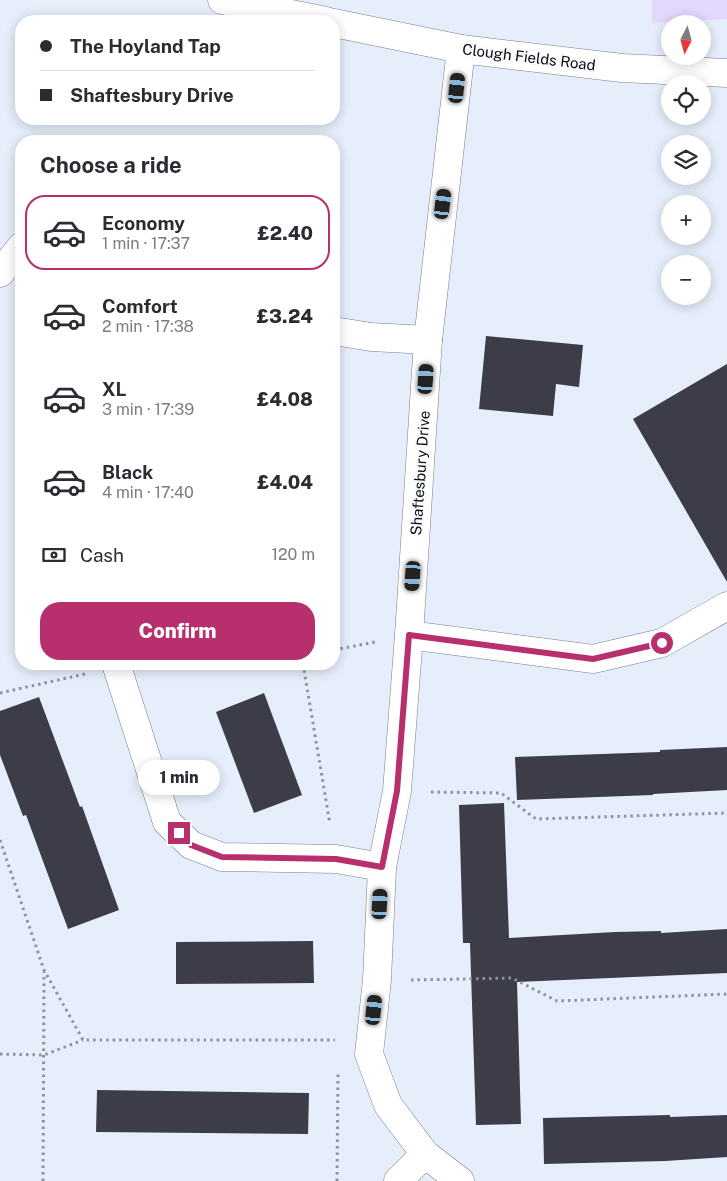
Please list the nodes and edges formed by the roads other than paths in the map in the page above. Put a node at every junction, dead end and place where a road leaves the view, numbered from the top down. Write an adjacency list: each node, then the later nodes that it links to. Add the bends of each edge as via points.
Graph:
1 (222, 0): 2 (street)
2 (296, 15)
3 (340, 24): 4 (street, Clough Fields Road)
4 (461, 49): 5 (street, Clough Fields Road, via 622,68); 9 (street, Shaftesbury Drive)
5 (727, 73)
6 (15, 254): 7 (street)
7 (0, 274)
8 (340, 332): 9 (street)
9 (428, 340): 11 (street, Shaftesbury Drive)
10 (727, 606): 11 (street, via 662,643 593,659)
11 (409, 635): 13 (street, Shaftesbury Drive, via 397,791)
12 (118, 670): 13 (street, via 167,822 191,845 222,857 336,859)
13 (382, 867): 14 (street, Shaftesbury Drive, via 377,980 369,1054 388,1105)
14 (425, 1154): 15 (street); 16 (street, Shaftesbury Drive)
15 (398, 1181)
16 (460, 1181)

